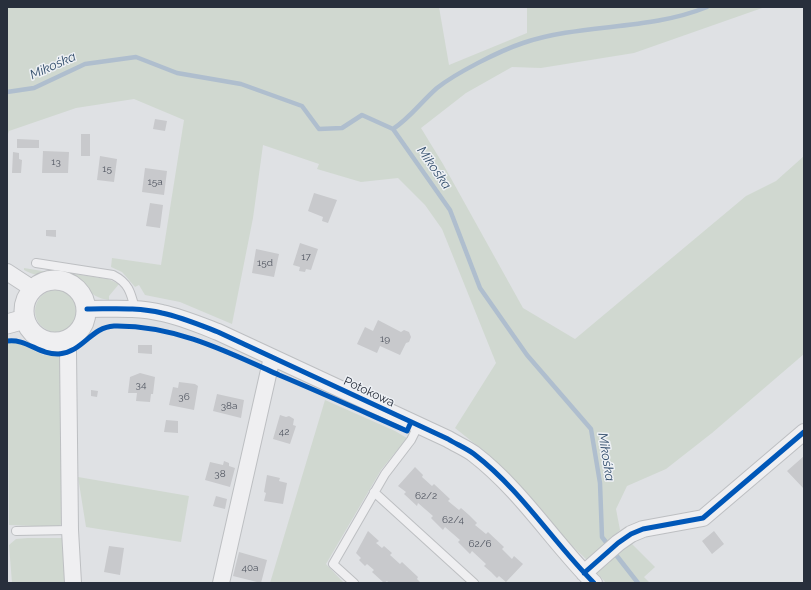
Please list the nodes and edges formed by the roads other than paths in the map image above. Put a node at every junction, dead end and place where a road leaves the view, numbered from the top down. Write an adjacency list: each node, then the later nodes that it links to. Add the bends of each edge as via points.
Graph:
1 (36, 263): 5 (lane, via 121,278 128,286)
2 (7, 272): 3 (street)
3 (33, 289): 4 (street, via 54,279 66,282 82,294); 6 (street)
4 (87, 309): 5 (street, Potokowa); 7 (street, via 82,328)
5 (135, 309): 8 (street, Potokowa, via 161,312 181,318)
6 (16, 321): 7 (street, via 45,341)
7 (66, 341): 12 (street)
8 (272, 357): 9 (street, Potokowa); 16 (street)
9 (418, 426): 11 (lane); 14 (street, Potokowa, via 473,453 491,468)
10 (804, 432): 14 (street, via 703,518 643,529 631,534 618,543)
11 (374, 492): 17 (lane, via 333,564); 18 (lane)
12 (70, 530): 13 (lane); 15 (street)
13 (16, 531)
14 (589, 578)
15 (73, 583)
16 (221, 583)
17 (354, 583)
18 (474, 583)

